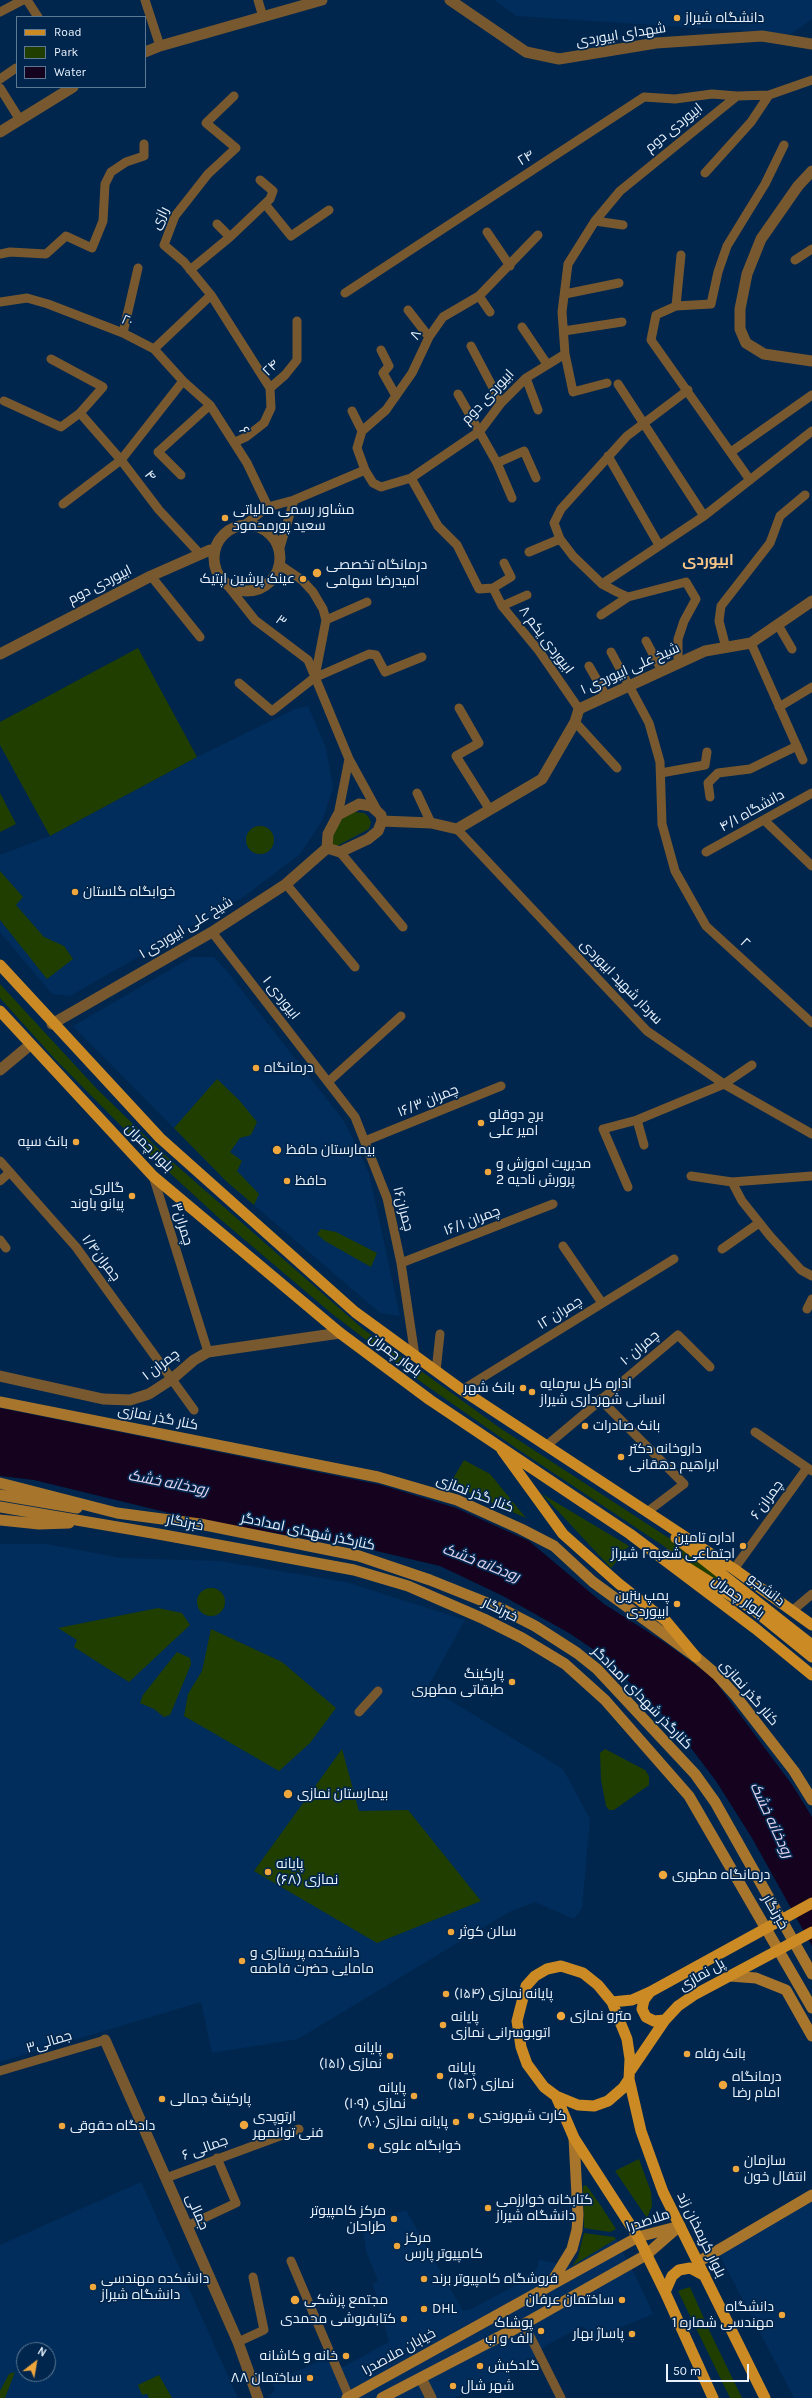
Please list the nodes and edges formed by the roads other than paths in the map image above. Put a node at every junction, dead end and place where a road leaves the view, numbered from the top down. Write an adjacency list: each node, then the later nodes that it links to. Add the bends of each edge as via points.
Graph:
1 (23, 0): 7 (street)
2 (27, 0): 8 (street)
3 (145, 0): 11 (street)
4 (258, 0): 9 (street)
5 (322, 0): 9 (street)
6 (450, 0): 10 (street, شهدای ابیوردی, via 526,52 559,59 656,43 754,36)
7 (0, 12)
8 (37, 16)
9 (263, 17): 11 (street)
10 (812, 44)
11 (160, 46): 12 (street)
12 (146, 52)
13 (16, 68): 14 (street)
14 (0, 79)
15 (812, 80): 18 (street)
16 (0, 88): 21 (street)
17 (71, 88): 21 (street)
18 (769, 94): 20 (street); 26 (street, via 751,122)
19 (234, 96): 42 (street, رازی, via 206,123 236,148 208,174 175,216 164,245)
20 (737, 96): 30 (street, ابیوردی دوم, via 620,191); 44 (street, ۲۴, via 712,94 675,98 644,97)
21 (20, 120): 22 (street)
22 (0, 132)
23 (144, 144): 37 (street, via 144,156 126,162 111,172 105,184 103,221 92,248 66,236 46,254)
24 (784, 145): 49 (street, via 765,184 727,246 718,272 712,304)
25 (812, 171): 63 (street, via 798,186 761,239 747,274 740,309 740,329 746,343 764,354)
26 (705, 173)
27 (260, 180): 28 (street, via 273,191)
28 (265, 204): 29 (street, via 291,236); 35 (street)
29 (329, 210)
30 (594, 221): 32 (street); 45 (street, ابیوردی دوم, via 568,264)
31 (217, 224): 35 (street)
32 (624, 225)
33 (487, 232): 40 (street)
34 (538, 235): 40 (street, ۸)
35 (230, 237): 42 (street)
36 (812, 249): 39 (street)
37 (0, 254)
38 (681, 255): 49 (street)
39 (795, 260)
40 (510, 266): 47 (street, ۸)
41 (138, 268): 56 (street)
42 (190, 270): 46 (street, رازی)
43 (619, 283): 45 (street)
44 (345, 292)
45 (565, 294): 55 (street, ابیوردی دوم, via 562,312)
46 (211, 296): 59 (street); 69 (street, رازی)
47 (479, 296): 51 (street); 57 (street, ۸, via 443,317)
48 (0, 302): 56 (street, ۲۰, via 27,298)
49 (676, 306): 70 (street, via 656,315 651,340)
50 (408, 310): 57 (street)
51 (490, 312)
52 (297, 321): 69 (street, ۲۴, via 297,360)
53 (622, 322): 55 (street)
54 (522, 327): 64 (street)
55 (564, 331): 61 (street, ابیوردی دوم)
56 (123, 333): 59 (street, ۲۰)
57 (429, 337): 73 (street, ۸, via 412,373)
58 (471, 346): 75 (street)
59 (154, 349): 66 (street, ۲۰)
60 (381, 350): 73 (street, via 389,366 383,373)
61 (564, 354): 64 (street, ابیوردی دوم); 67 (street, via 573,392)
62 (51, 359): 79 (street, via 103,387)
63 (812, 361)
64 (547, 364): 65 (street, ابیوردی دوم)
65 (526, 378): 75 (street, ابیوردی دوم); 77 (street)
66 (183, 381): 76 (street, ۶); 87 (street)
67 (607, 383)
68 (618, 384): 80 (street)
69 (270, 388): 84 (street, ۲۴, via 271,408 264,423)
70 (688, 390): 80 (street); 85 (street)
71 (458, 394): 82 (street)
72 (812, 395): 85 (street)
73 (396, 396): 81 (street, ۸, via 386,410)
74 (4, 401): 79 (street, via 61,427)
75 (501, 403): 82 (street, ابیوردی دوم)
76 (210, 405): 84 (street, ۶); 90 (street, via 158,452)
77 (538, 410)
78 (352, 411): 81 (street)
79 (80, 413): 87 (street, ۴)
80 (643, 422): 86 (street); 99 (street)
81 (362, 431): 89 (street, via 357,448)
82 (480, 431): 88 (street); 91 (street, ابیوردی دوم)
83 (812, 431): 93 (street)
84 (235, 442): 98 (street, ۶)
85 (731, 452): 93 (street)
86 (608, 456): 101 (street, via 561,509 554,523); 102 (street)
87 (120, 460): 97 (street); 103 (street, ۴, via 159,510)
88 (497, 463): 92 (street, via 524,451); 95 (street)
89 (365, 470): 91 (street, ابیوردی دوم, via 373,483 380,487); 96 (street)
90 (181, 475)
91 (411, 478): 111 (street, via 438,526 457,545 479,589)
92 (536, 478)
93 (750, 480): 99 (street)
94 (805, 495): 123 (street, via 780,516 770,543 721,606 718,621)
95 (512, 498)
96 (294, 500): 98 (street); 104 (street)
97 (63, 504)
98 (268, 507): 100 (street)
99 (704, 516): 102 (street)
100 (244, 525): 103 (street, via 226,532); 104 (street, via 266,531 277,543)
101 (560, 539): 105 (street); 109 (street, via 586,571)
102 (659, 545): 109 (street)
103 (208, 551): 108 (street, ابیوردی دوم); 110 (street, via 215,569)
104 (279, 551): 107 (street)
105 (529, 552)
106 (504, 563): 111 (street, via 510,577)
107 (280, 565): 110 (street, via 274,578 263,588 242,591); 118 (street, via 314,592)
108 (151, 576): 120 (street); 126 (street, ابیوردی دوم)
109 (602, 584): 113 (street)
110 (228, 586): 131 (street, ۳, via 255,620 308,660)
111 (493, 588): 116 (street, ۸ ابیوردی یکم)
112 (527, 595): 116 (street)
113 (628, 597): 117 (street); 128 (street, via 686,582 696,599 678,639)
114 (812, 601): 119 (street, شیخ علی ابیوردی ۱)
115 (367, 602): 118 (street)
116 (502, 606): 138 (street, ۸ ابیوردی یکم, via 543,648)
117 (601, 615)
118 (326, 620): 131 (street)
119 (778, 625): 122 (street, شیخ علی ابیوردی ۱); 124 (street)
120 (200, 637)
121 (646, 641): 130 (street)
122 (751, 643): 123 (street, شیخ علی ابیوردی ۱); 136 (street)
123 (726, 648): 128 (street, شیخ علی ابیوردی ۱, via 705,651)
124 (792, 649)
125 (611, 652): 133 (street, ۲)
126 (0, 654)
127 (422, 657): 131 (street, via 385,672 376,655 369,654)
128 (678, 664): 130 (street, شیخ علی ابیوردی ۱)
129 (589, 666): 135 (street)
130 (662, 671): 133 (street, شیخ علی ابیوردی ۱)
131 (314, 678): 132 (street, via 272,711); 142 (street, ۳)
132 (239, 683)
133 (630, 686): 135 (street, شیخ علی ابیوردی ۱); 145 (street, ۲, via 649,723 660,762)
134 (812, 687): 136 (street)
135 (606, 696): 138 (street, شیخ علی ابیوردی ۱)
136 (779, 707): 140 (street)
137 (458, 708): 150 (street, via 479,743 456,756)
138 (579, 709): 139 (street, شیخ علی ابیوردی ۱)
139 (575, 722): 144 (street); 150 (street, شیخ علی ابیوردی ۱, via 542,779)
140 (797, 746): 143 (street); 148 (street, via 750,769 718,773 708,784)
141 (707, 752): 145 (street, via 705,766)
142 (349, 759): 149 (street, ۳); 151 (street)
143 (803, 760)
144 (616, 768)
145 (660, 774): 167 (street, ۲, via 662,824 675,871 706,926)
146 (417, 793): 154 (street)
147 (812, 793): 152 (street, ۴/۱ دانشگاه)
148 (710, 798)
149 (377, 810): 151 (street, via 359,804); 153 (street)
150 (490, 810): 155 (street, شیخ علی ابیوردی ۱)
151 (338, 815): 156 (street, via 328,834)
152 (764, 820): 158 (street, ۴/۱ دانشگاه); 159 (street)
153 (382, 821): 154 (street); 157 (street, via 378,831 368,839)
154 (431, 824): 155 (street)
155 (457, 829): 173 (street, سردار شهید ابیوردی, via 647,1031)
156 (328, 848): 157 (street); 160 (street, شیخ علی ابیوردی ۱)
157 (340, 852): 161 (street)
158 (706, 852)
159 (812, 866)
160 (286, 884): 162 (street, شیخ علی ابیوردی ۱); 164 (street)
161 (403, 927)
162 (212, 932): 168 (street, شیخ علی ابیوردی ۱); 172 (street, ۱ ابیوردی)
163 (0, 965): 168 (main road, بلوار چمران)
164 (355, 967)
165 (0, 1011): 169 (main road, بلوار چمران)
166 (401, 1016): 172 (street)
167 (812, 1023)
168 (52, 1024): 200 (main road, بلوار چمران, via 160,1138 355,1312)
169 (30, 1045): 171 (street); 181 (main road, بلوار چمران)
170 (752, 1065): 173 (street)
171 (0, 1070)
172 (328, 1082): 177 (street, چمران۱۶, via 354,1117)
173 (724, 1084): 175 (street); 176 (street, سردار شهید ابیوردی)
174 (501, 1086): 177 (street, ۱۶/۳ چمران)
175 (637, 1120): 178 (street); 186 (street, via 603,1129)
176 (812, 1134)
177 (365, 1141): 192 (street, چمران۱۶, via 387,1198)
178 (644, 1145)
179 (0, 1161): 180 (street, چمران۱/۴)
180 (10, 1172): 184 (street); 204 (street, چمران۱/۴, via 76,1247)
181 (153, 1176): 197 (main road, بلوار چمران); 199 (street, چمران۳)
182 (691, 1176): 185 (street)
183 (812, 1176): 185 (street)
184 (0, 1181)
185 (732, 1182): 188 (street, via 742,1201)
186 (628, 1187)
187 (554, 1204): 192 (street, ۱۶/۱ چمران)
188 (759, 1223): 190 (street); 193 (street, via 801,1270)
189 (563, 1246): 195 (street)
190 (722, 1250)
191 (674, 1259): 195 (street, ۱۲ چمران)
192 (402, 1263): 200 (street, چمران۱۶)
193 (812, 1276)
194 (812, 1299): 196 (street)
195 (602, 1303): 205 (street, ۱۲ چمران)
196 (806, 1309)
197 (340, 1333): 199 (street, چمران ۱); 210 (main road, بلوار چمران, via 430,1400)
198 (440, 1334): 202 (street)
199 (208, 1352): 204 (street, چمران ۱)
200 (415, 1356): 202 (main road, بلوار چمران)
201 (710, 1367): 206 (street, ۱۰ چمران, via 678,1334)
202 (436, 1371): 205 (main road, بلوار چمران)
203 (0, 1376): 204 (street, چمران ۱, via 103,1398 130,1400 149,1394)
204 (172, 1379): 208 (street, چمران۱/۴)
205 (462, 1390): 211 (main road, بلوار چمران)
206 (600, 1399): 211 (street, ۱۰ چمران); 216 (street, via 684,1484)
207 (0, 1402): 226 (main road, کنار گذر نمازی, via 378,1477 457,1500 554,1546 593,1582)
208 (194, 1410)
209 (755, 1432): 212 (street)
210 (497, 1443): 220 (main road, بلوار چمران); 226 (main road, via 563,1534 666,1621)
211 (546, 1446): 216 (main road, بلوار چمران)
212 (810, 1469): 221 (street, ۶ چمران)
213 (0, 1483): 217 (main road, کنارگذر شهدای امدادگر)
214 (0, 1495): 217 (main road)
215 (0, 1507): 219 (main road, خبرنگار)
216 (647, 1512): 221 (main road, بلوار چمران); 225 (main road, دانشجو, via 697,1557)
217 (117, 1513): 234 (main road, کنارگذر شهدای امدادگر, via 200,1524 359,1556 430,1580 500,1608 535,1626 577,1653 603,1675 695,1774 715,1802)
218 (0, 1520): 219 (main road, via 39,1524)
219 (91, 1522): 238 (main road, خبرنگار, via 354,1570 408,1586 484,1619 566,1664 605,1700 689,1796)
220 (630, 1534): 227 (main road, دانشجو, via 696,1572 754,1610); 228 (main road, بلوار چمران, via 756,1629)
221 (734, 1569): 223 (main road, بلوار چمران)
222 (812, 1594): 223 (street)
223 (792, 1611): 224 (main road, بلوار چمران)
224 (812, 1625)
225 (812, 1645)
226 (696, 1657): 231 (main road, کنار گذر نمازی, via 734,1695 794,1771)
227 (812, 1657)
228 (812, 1675)
229 (378, 1691): 230 (street)
230 (359, 1712)
231 (812, 1800)
232 (812, 1903): 236 (main road, پل نمازی, via 692,1972)
233 (812, 1932): 235 (main road, پل نمازی)
234 (812, 1974)
235 (730, 1976): 239 (main road, پل نمازی, via 694,1995); 240 (main road, via 756,1978 786,1990)
236 (650, 1992): 237 (main road, پل نمازی, via 632,2000); 239 (main road, via 644,2000 642,2009 646,2017 654,2021)
237 (612, 2002): 243 (main road, via 627,2039); 244 (main road, via 583,1972 561,1966 547,1969 534,1976 526,1986 517,2021 521,2047 534,2076)
238 (812, 2008)
239 (665, 2020): 243 (main road, پل نمازی)
240 (812, 2036)
241 (105, 2040): 242 (street, جمالی۳); 248 (street, جمالی)
242 (0, 2071)
243 (630, 2075): 244 (main road, via 623,2088 608,2101 594,2106 578,2105); 251 (main road, بلوار کریمخان زند, via 641,2131 663,2192)
244 (556, 2096): 246 (main road)
245 (298, 2129): 247 (street, ۶ جمالی)
246 (574, 2138): 252 (main road); 258 (main road, via 577,2230 569,2256)
247 (217, 2158): 248 (street, ۶ جمالی); 250 (street, via 236,2203)
248 (166, 2178): 250 (street, جمالی)
249 (812, 2196): 255 (main road)
250 (187, 2226): 261 (street, جمالی)
251 (680, 2226): 252 (main road, ملاصدرا); 253 (main road, ملاصدرا); 255 (main road, بلوار کریمخان زند)
252 (638, 2238): 253 (main road); 258 (main road, ملاصدرا)
253 (646, 2255): 259 (main road); 260 (main road, ملاصدرا)
254 (291, 2260): 264 (street)
255 (698, 2262): 256 (main road, بلوار کریمخان زند)
256 (705, 2276): 259 (main road, via 690,2268 679,2270 672,2276); 269 (main road, بلوار کریمخان زند)
257 (253, 2277): 261 (street, via 264,2330)
258 (549, 2288): 264 (main road, خیابان ملاصدرا)
259 (666, 2292): 268 (main road)
260 (524, 2324): 262 (main road); 267 (street)
261 (238, 2342): 263 (street, جمالی)
262 (421, 2378): 265 (main road); 266 (street)
263 (258, 2398)
264 (348, 2398)
265 (382, 2398)
266 (431, 2398)
267 (561, 2398)
268 (713, 2398)
269 (765, 2398)

